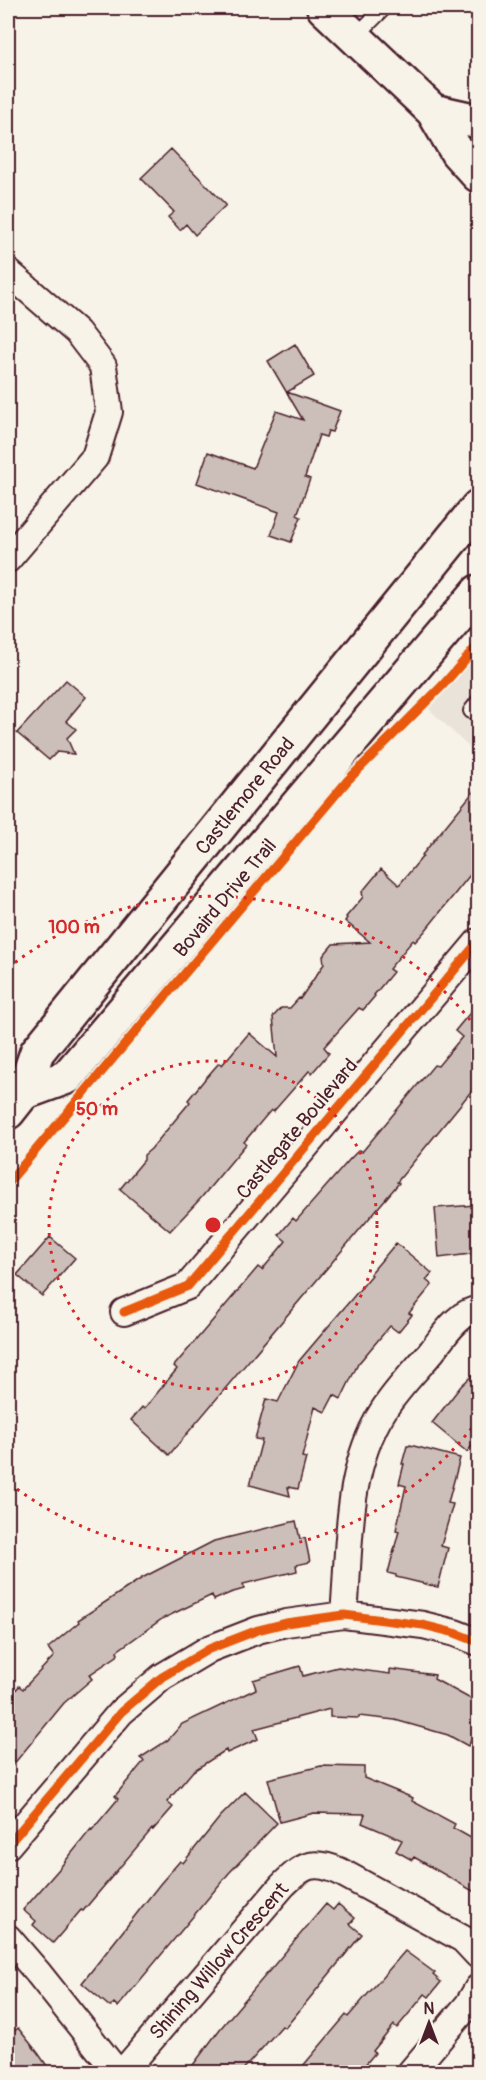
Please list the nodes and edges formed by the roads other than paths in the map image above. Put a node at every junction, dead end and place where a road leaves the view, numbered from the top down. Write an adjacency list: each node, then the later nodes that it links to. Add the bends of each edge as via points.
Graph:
1 (324, 8): 3 (main road)
2 (384, 8): 3 (lane)
3 (355, 37): 4 (main road)
4 (433, 111): 5 (main road); 6 (main road, via 457,153)
5 (478, 121)
6 (478, 175)
7 (8, 272): 9 (street, via 77,332 103,366 109,412 95,457)
8 (478, 507): 12 (main road, Castlemore Road, via 37,1052)
9 (8, 559)
10 (478, 591): 12 (main road, Castlemore Road, via 67,1077)
11 (477, 947): 14 (street, Castlegate Boulevard, via 188,1286)
12 (15, 1102)
13 (478, 1310): 15 (street, via 457,1321 383,1410 368,1441 354,1488)
14 (124, 1312)
15 (344, 1615): 16 (street, via 423,1625); 17 (street, via 258,1630 209,1649 162,1677 121,1712)
16 (478, 1642)
17 (8, 1845)
18 (8, 1938): 21 (street)
19 (478, 1955): 22 (street, Shining Willow Crescent, via 463,1939 339,1871 325,1864 310,1865 282,1886)
20 (478, 1988): 23 (street)
21 (117, 2073)
22 (123, 2073)
23 (411, 2073)

